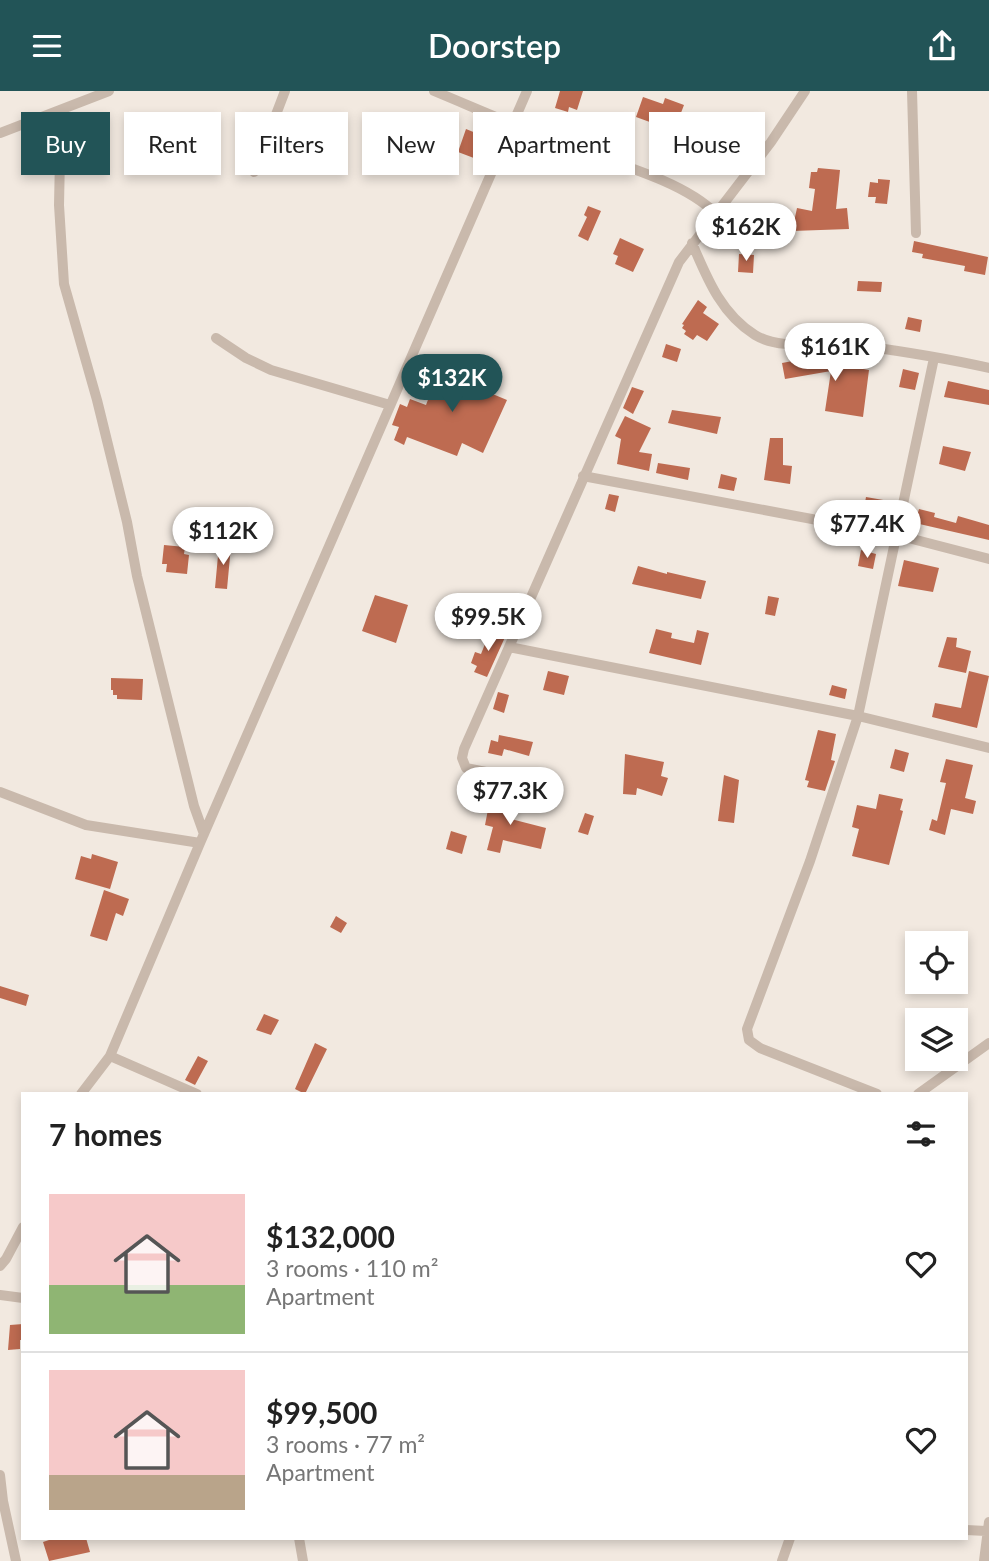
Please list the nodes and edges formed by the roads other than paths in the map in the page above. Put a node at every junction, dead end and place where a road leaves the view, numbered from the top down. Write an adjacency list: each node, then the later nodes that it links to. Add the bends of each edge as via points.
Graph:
1 (109, 91): 7 (street)
2 (285, 91): 8 (street)
3 (434, 91): 9 (street)
4 (527, 91): 10 (street)
5 (806, 91): 14 (street)
6 (912, 91): 15 (street)
7 (61, 110): 11 (street); 29 (street, via 59,205 64,284 97,400)
8 (277, 112)
9 (485, 112)
10 (519, 112)
11 (0, 133)
12 (635, 171): 14 (street, via 702,201)
13 (491, 175): 20 (street)
14 (716, 215): 16 (street)
15 (916, 233)
16 (692, 243): 18 (street, via 718,299 732,318 757,336 779,343 855,344); 21 (street, via 679,262)
17 (216, 338): 20 (street, via 271,370)
18 (934, 358): 19 (street); 22 (street)
19 (989, 368)
20 (390, 405): 29 (street)
21 (583, 475): 22 (street); 24 (street)
22 (897, 535): 23 (street); 25 (street)
23 (989, 559)
24 (509, 647): 25 (street); 27 (street, via 464,749 463,762 466,768)
25 (858, 716): 26 (street); 34 (street, via 747,1029 749,1040 760,1048)
26 (989, 748)
27 (546, 783)
28 (0, 792): 29 (street, via 86,825)
29 (202, 838): 31 (street)
30 (989, 1043): 35 (street)
31 (110, 1056): 32 (street); 33 (street)
32 (83, 1092)
33 (192, 1092)
34 (872, 1092)
35 (921, 1092)
36 (21, 1231): 37 (street)
37 (0, 1266)
38 (0, 1295): 39 (street)
39 (21, 1298)
40 (0, 1475): 45 (street)
41 (988, 1527): 42 (street); 48 (street)
42 (968, 1530)
43 (299, 1540): 46 (street)
44 (789, 1540): 47 (street)
45 (16, 1561)
46 (303, 1561)
47 (782, 1561)
48 (984, 1561)

